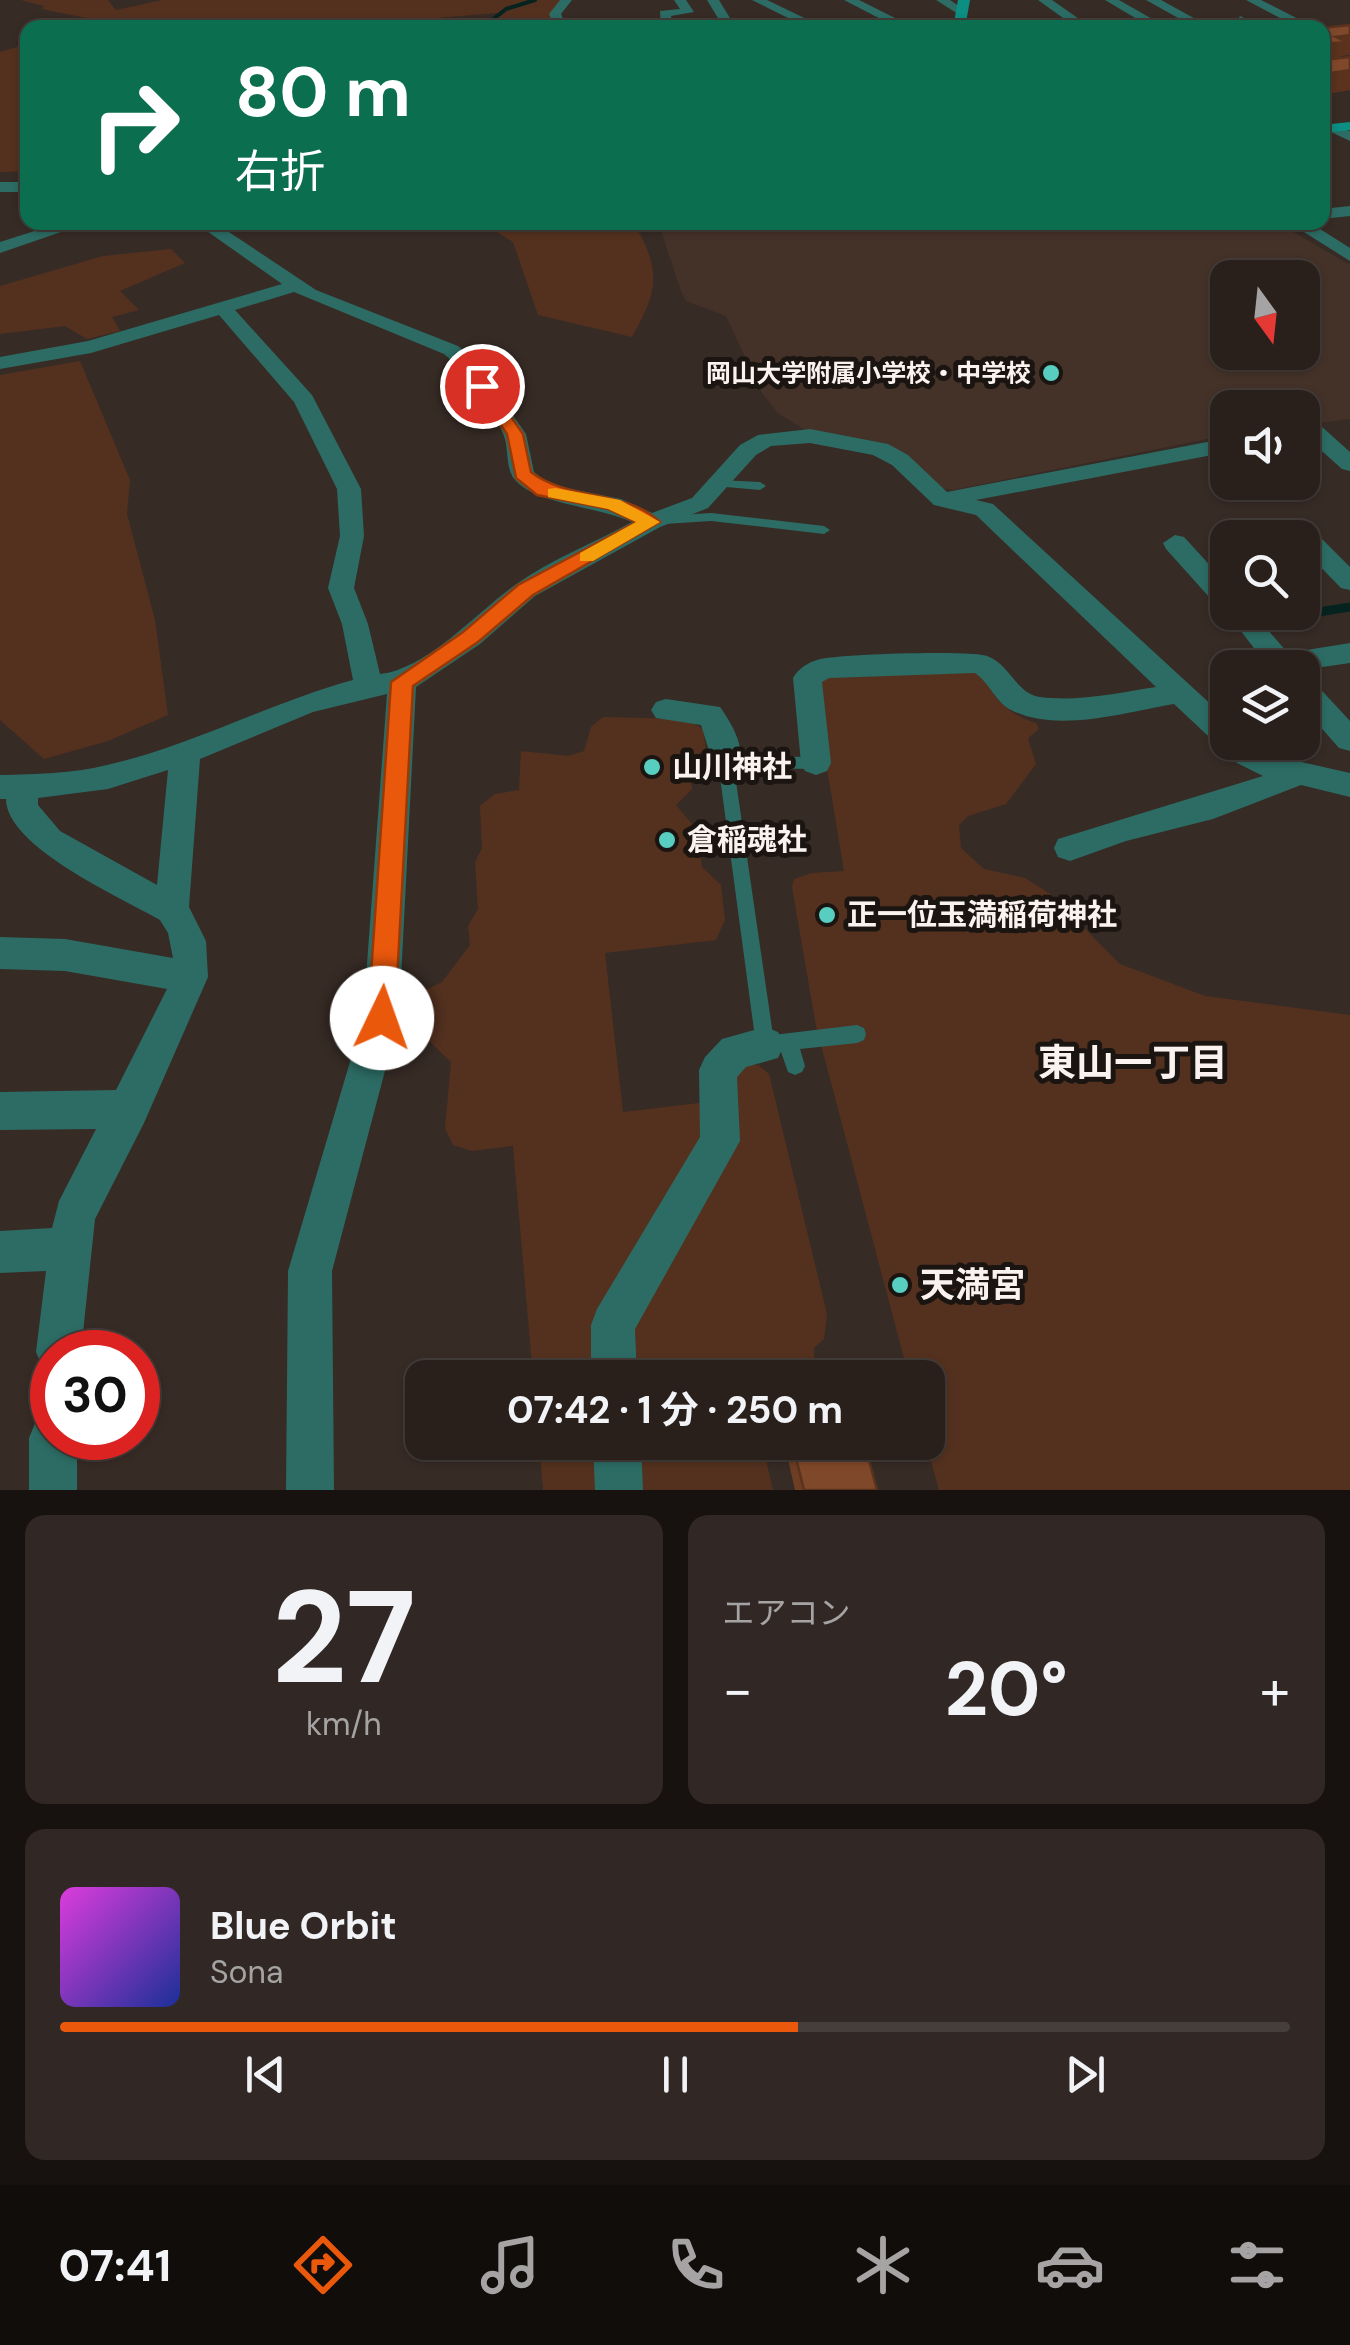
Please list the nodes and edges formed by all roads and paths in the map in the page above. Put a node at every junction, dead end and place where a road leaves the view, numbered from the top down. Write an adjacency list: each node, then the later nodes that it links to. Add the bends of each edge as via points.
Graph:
1 (680, 0): 11 (street, via 688,12 664,13)
2 (758, 0): 12 (street)
3 (850, 0): 13 (street)
4 (942, 0): 10 (street)
5 (1044, 0): 14 (street)
6 (1111, 0): 15 (street)
7 (1152, 0): 16 (street)
8 (1293, 0): 9 (street)
9 (1255, 2): 17 (street)
10 (963, 6)
11 (665, 20)
12 (802, 20)
13 (891, 20)
14 (1074, 20)
15 (1147, 20)
16 (1191, 20)
17 (1293, 20)
18 (1335, 128): 19 (street)
19 (1350, 137)
20 (57, 230): 23 (street)
21 (214, 230): 25 (street)
22 (1309, 230): 24 (street)
23 (0, 248)
24 (1350, 256)
25 (296, 286): 26 (street); 36 (street, via 465,361 515,434 522,474 544,491 613,504)
26 (223, 308): 27 (street, via 91,347); 46 (street, via 304,400 349,489 352,536 341,588)
27 (0, 362)
28 (1350, 426): 29 (street)
29 (1320, 430)
30 (1320, 441): 32 (street)
31 (1210, 448): 35 (street)
32 (1350, 464)
33 (718, 484): 34 (lane); 35 (street, via 753,446 810,436 888,452); 36 (street, via 700,503)
34 (760, 486)
35 (942, 500): 47 (street, via 984,508)
36 (651, 522): 37 (lane, via 711,517); 46 (street, via 526,590 470,637)
37 (824, 530)
38 (1175, 543): 41 (street)
39 (1320, 549): 40 (street)
40 (1345, 572)
41 (1210, 577)
42 (1253, 630): 43 (street)
43 (1270, 650)
44 (1350, 653): 45 (street)
45 (1320, 659)
46 (385, 684): 52 (street, via 250,723); 75 (street, via 382,1018 310,1271)
47 (1180, 693): 50 (street); 55 (street, via 1043,710 1019,702 996,672 978,662 823,668 806,681)
48 (1320, 707): 51 (street)
49 (666, 710): 54 (street, via 710,715)
50 (1210, 721)
51 (1350, 740)
52 (185, 753): 59 (street, via 108,778); 61 (street)
53 (1254, 760): 57 (street)
54 (726, 762): 55 (lane); 65 (lane)
55 (816, 763)
56 (1350, 764): 57 (street)
57 (1300, 774): 58 (street); 60 (street, via 1270,789)
58 (1350, 785)
59 (11, 788): 61 (street, via 49,840)
60 (1070, 848)
61 (172, 910): 63 (street, via 187,927)
62 (0, 952): 63 (street, via 65,955)
63 (190, 977): 66 (street)
64 (858, 1034): 65 (lane)
65 (783, 1051): 71 (street, via 735,1052 718,1070 720,1141 613,1325)
66 (130, 1109): 67 (street); 68 (street, via 74,1216)
67 (0, 1111)
68 (68, 1249): 69 (street); 70 (street)
69 (0, 1252)
70 (61, 1330)
71 (614, 1360)
72 (53, 1460): 74 (street)
73 (618, 1460): 76 (street)
74 (52, 1490)
75 (310, 1490)
76 (619, 1490)

